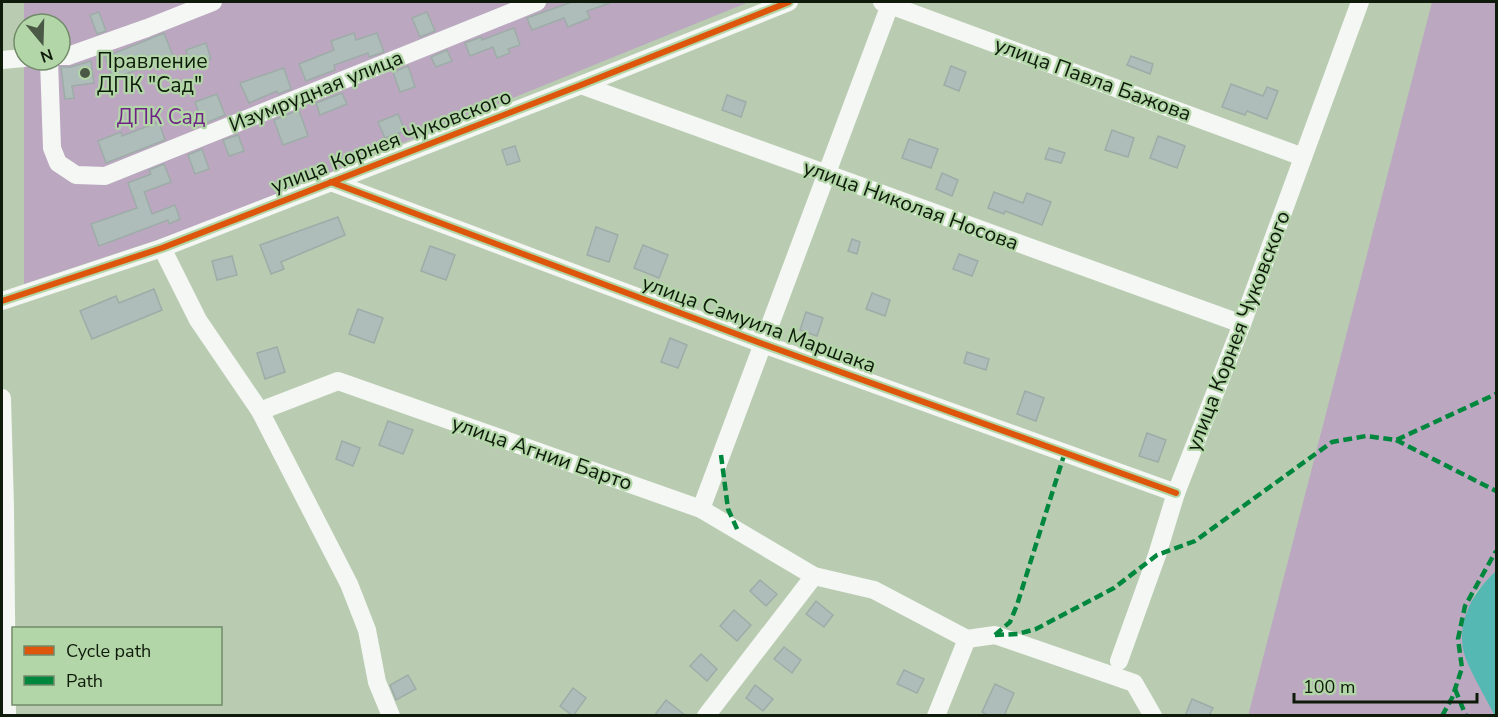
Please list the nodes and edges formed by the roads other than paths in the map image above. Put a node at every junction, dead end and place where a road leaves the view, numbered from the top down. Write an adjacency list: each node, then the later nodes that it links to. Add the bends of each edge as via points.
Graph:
1 (213, 2): 6 (street)
2 (537, 2): 7 (street, Изумрудная улица, via 105,176 76,175 58,163 52,148)
3 (789, 2): 8 (street, улица Корнея Чуковского)
4 (888, 2): 9 (street, улица Павла Бажова); 10 (street)
5 (1360, 2): 9 (street, улица Корнея Чуковского)
6 (72, 55)
7 (49, 72)
8 (581, 85): 10 (street, улица Николая Носова); 11 (street, улица Корнея Чуковского)
9 (1303, 157): 14 (street, улица Корнея Чуковского)
10 (826, 174): 14 (street, улица Николая Носова); 15 (street)
11 (331, 182): 12 (street, улица Корнея Чуковского); 15 (street, улица Самуила Маршака)
12 (162, 248): 13 (street, улица Корнея Чуковского); 17 (street, via 198,320)
13 (2, 302)
14 (1242, 324): 18 (street, улица Корнея Чуковского)
15 (763, 344): 18 (street, улица Самуила Маршака); 19 (street)
16 (2, 398): 23 (street)
17 (260, 411): 19 (street, улица Агнии Барто, via 338,381); 24 (street, via 349,584 367,630 377,682)
18 (1176, 493): 22 (street, улица Корнея Чуковского)
19 (701, 509): 20 (street, улица Агнии Барто)
20 (814, 576): 21 (street, улица Агнии Барто, via 874,590); 25 (street)
21 (967, 639): 26 (street); 27 (street, via 995,634 1134,683)
22 (1119, 662)
23 (7, 716)
24 (391, 716)
25 (706, 716)
26 (936, 716)
27 (1153, 716)

